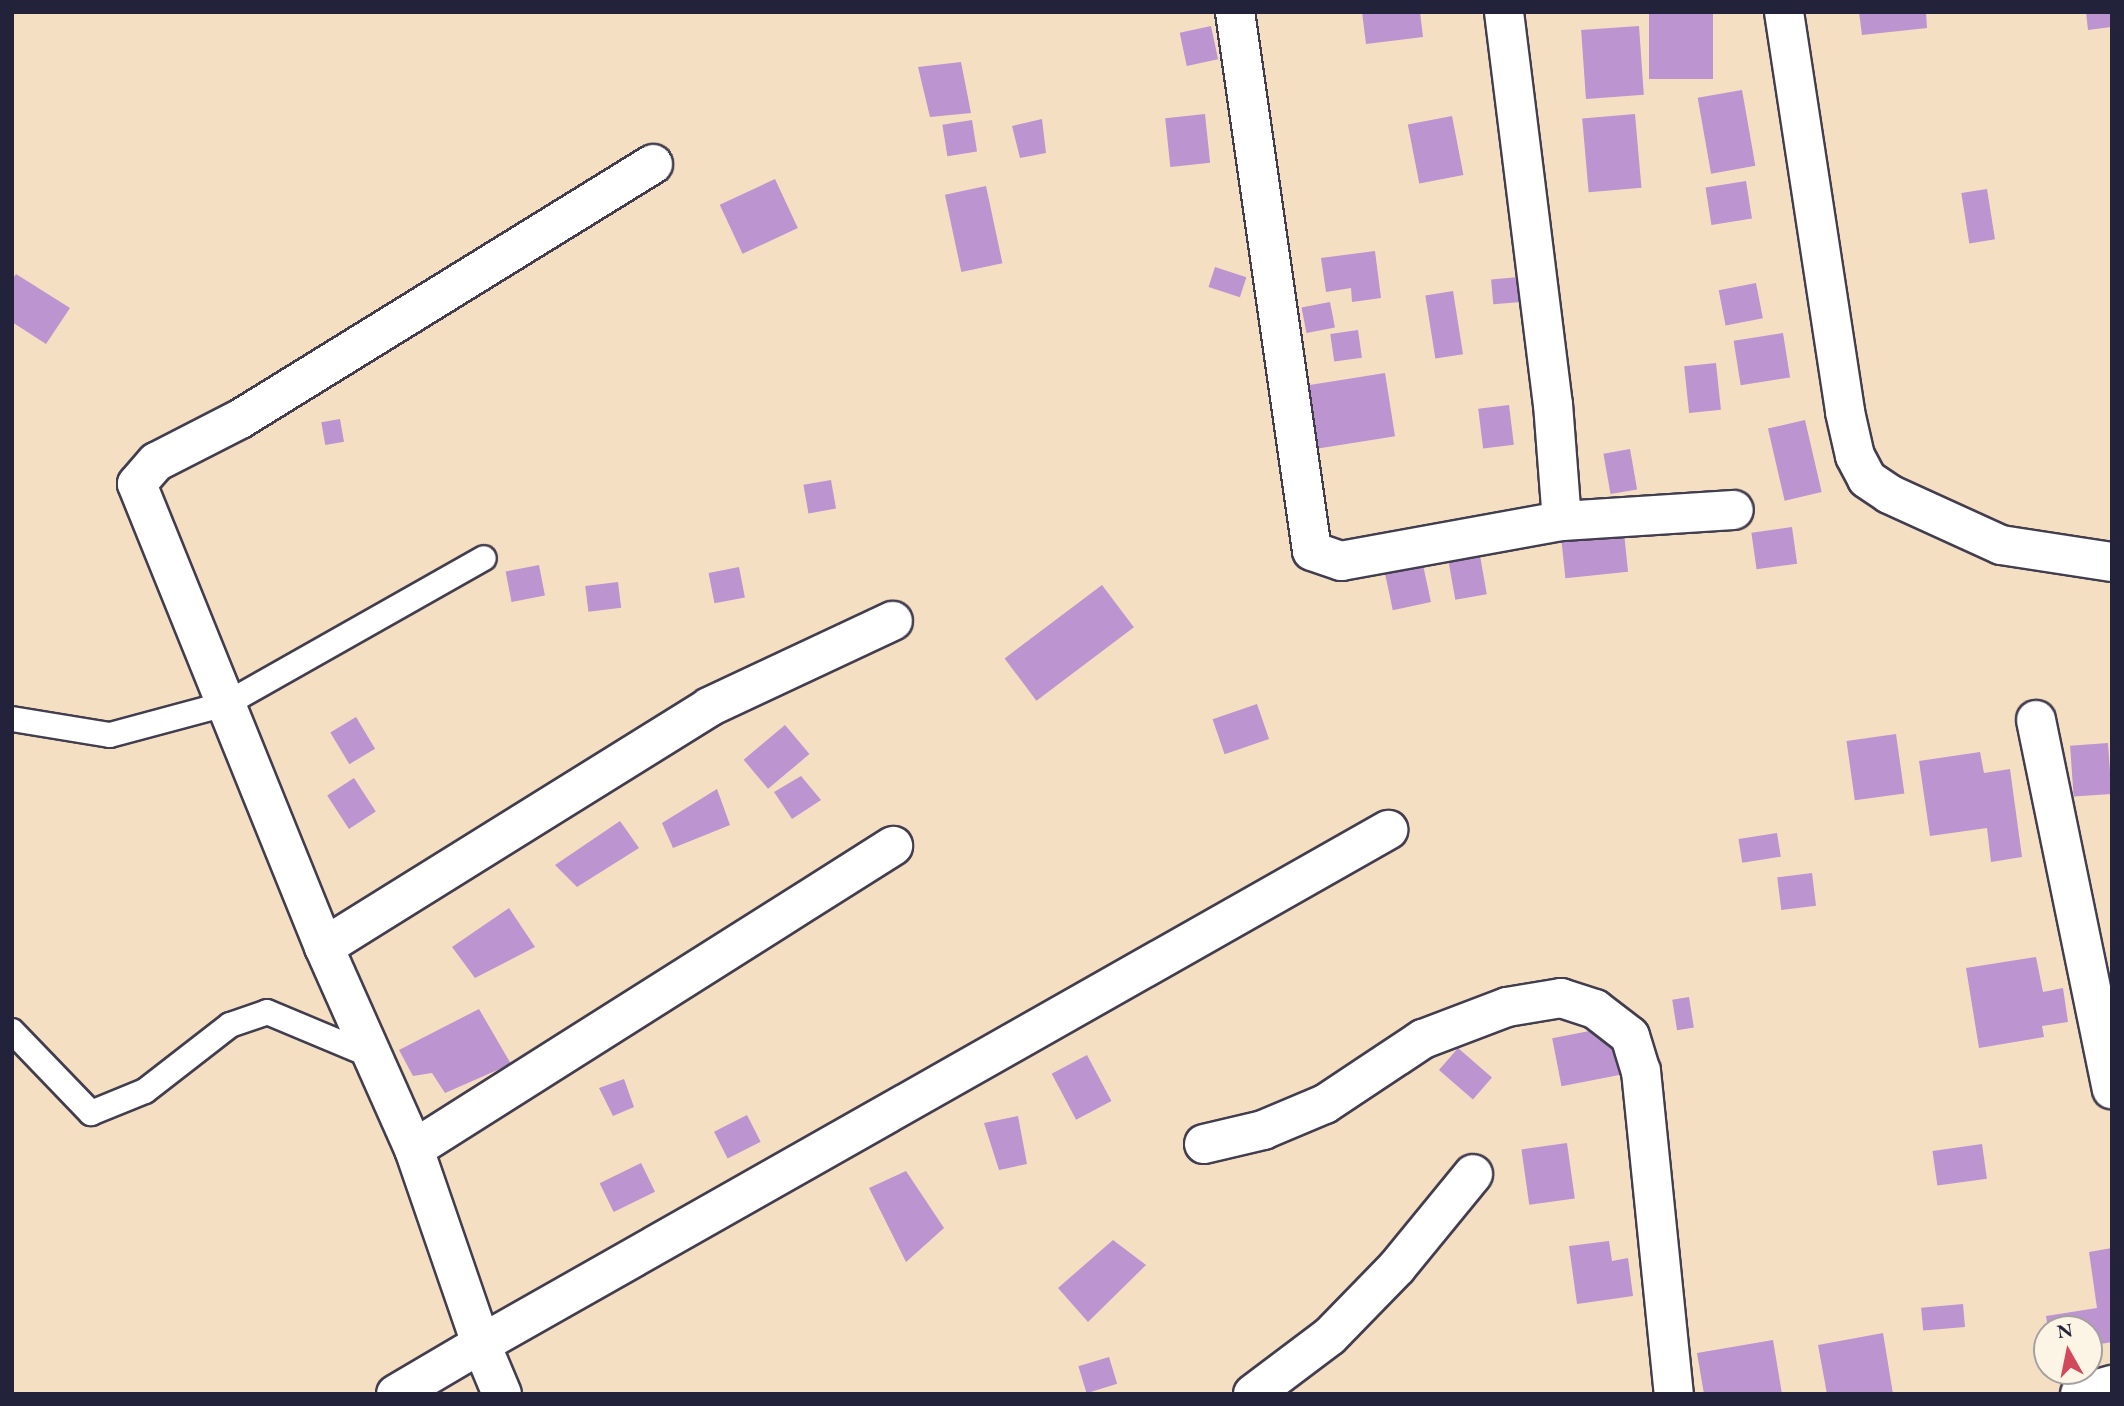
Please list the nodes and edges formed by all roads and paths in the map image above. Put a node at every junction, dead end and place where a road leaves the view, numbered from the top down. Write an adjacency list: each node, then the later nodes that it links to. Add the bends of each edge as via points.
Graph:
1 (1235, 12): 6 (street, via 1312,551 1341,561)
2 (1504, 12): 6 (street, via 1553,404)
3 (1784, 12): 8 (street, via 1845,412 1855,456 1867,478 1888,494 2001,545)
4 (653, 164): 10 (street, via 240,419 144,472 137,484)
5 (1734, 510): 6 (street)
6 (1562, 521)
7 (484, 558): 10 (lane)
8 (2112, 562)
9 (893, 621): 15 (street, via 709,707)
10 (226, 704): 11 (lane, via 110,735); 15 (street)
11 (12, 719)
12 (2036, 720): 18 (street)
13 (1388, 830): 22 (street)
14 (893, 846): 20 (street)
15 (324, 947): 17 (street)
16 (12, 1031): 17 (lane, via 91,1113 145,1091 230,1025 267,1012)
17 (372, 1056): 20 (street)
18 (2112, 1089)
19 (1203, 1144): 27 (street, via 1263,1130 1325,1104 1423,1038 1507,1007 1561,998 1595,1009 1630,1036 1641,1071)
20 (414, 1149): 22 (street)
21 (1473, 1174): 26 (street, via 1397,1266 1330,1336)
22 (481, 1344): 24 (street); 25 (street)
23 (2112, 1385): 28 (street)
24 (396, 1394)
25 (502, 1394)
26 (1254, 1394)
27 (1674, 1394)
28 (2080, 1394)

